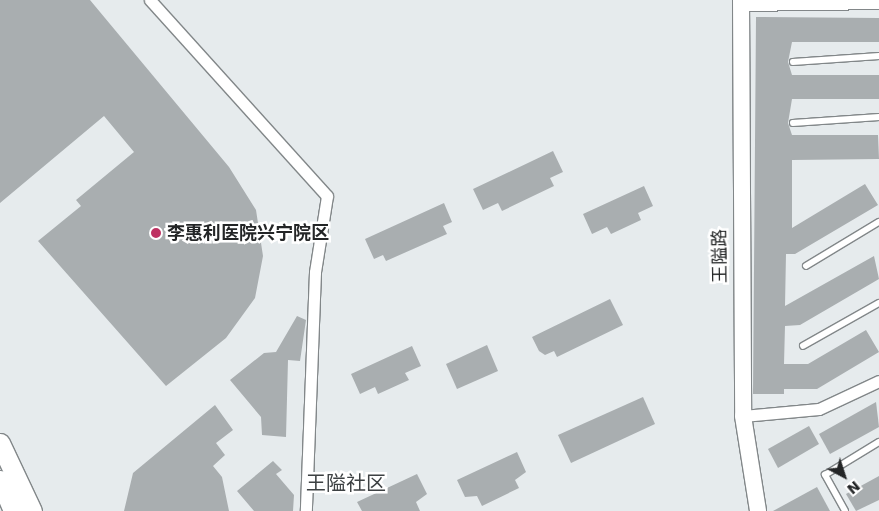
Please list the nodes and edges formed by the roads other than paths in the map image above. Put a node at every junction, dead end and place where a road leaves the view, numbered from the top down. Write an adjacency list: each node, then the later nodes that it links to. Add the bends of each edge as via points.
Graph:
1 (150, 0): 19 (street, via 327,196 315,272)
2 (741, 2): 3 (street); 13 (main road, 王隘路)
3 (879, 3)
4 (879, 56): 5 (lane)
5 (793, 62)
6 (879, 117): 7 (lane)
7 (793, 123)
8 (879, 222): 9 (lane)
9 (806, 266)
10 (879, 303): 11 (lane)
11 (803, 346)
12 (879, 380): 13 (street, via 819,408)
13 (743, 416): 20 (main road, 王隘路)
14 (879, 442): 21 (lane, via 825,475)
15 (0, 443): 18 (main road)
16 (0, 480): 17 (main road)
17 (13, 511)
18 (32, 511)
19 (306, 511)
20 (758, 511)
21 (845, 511)

